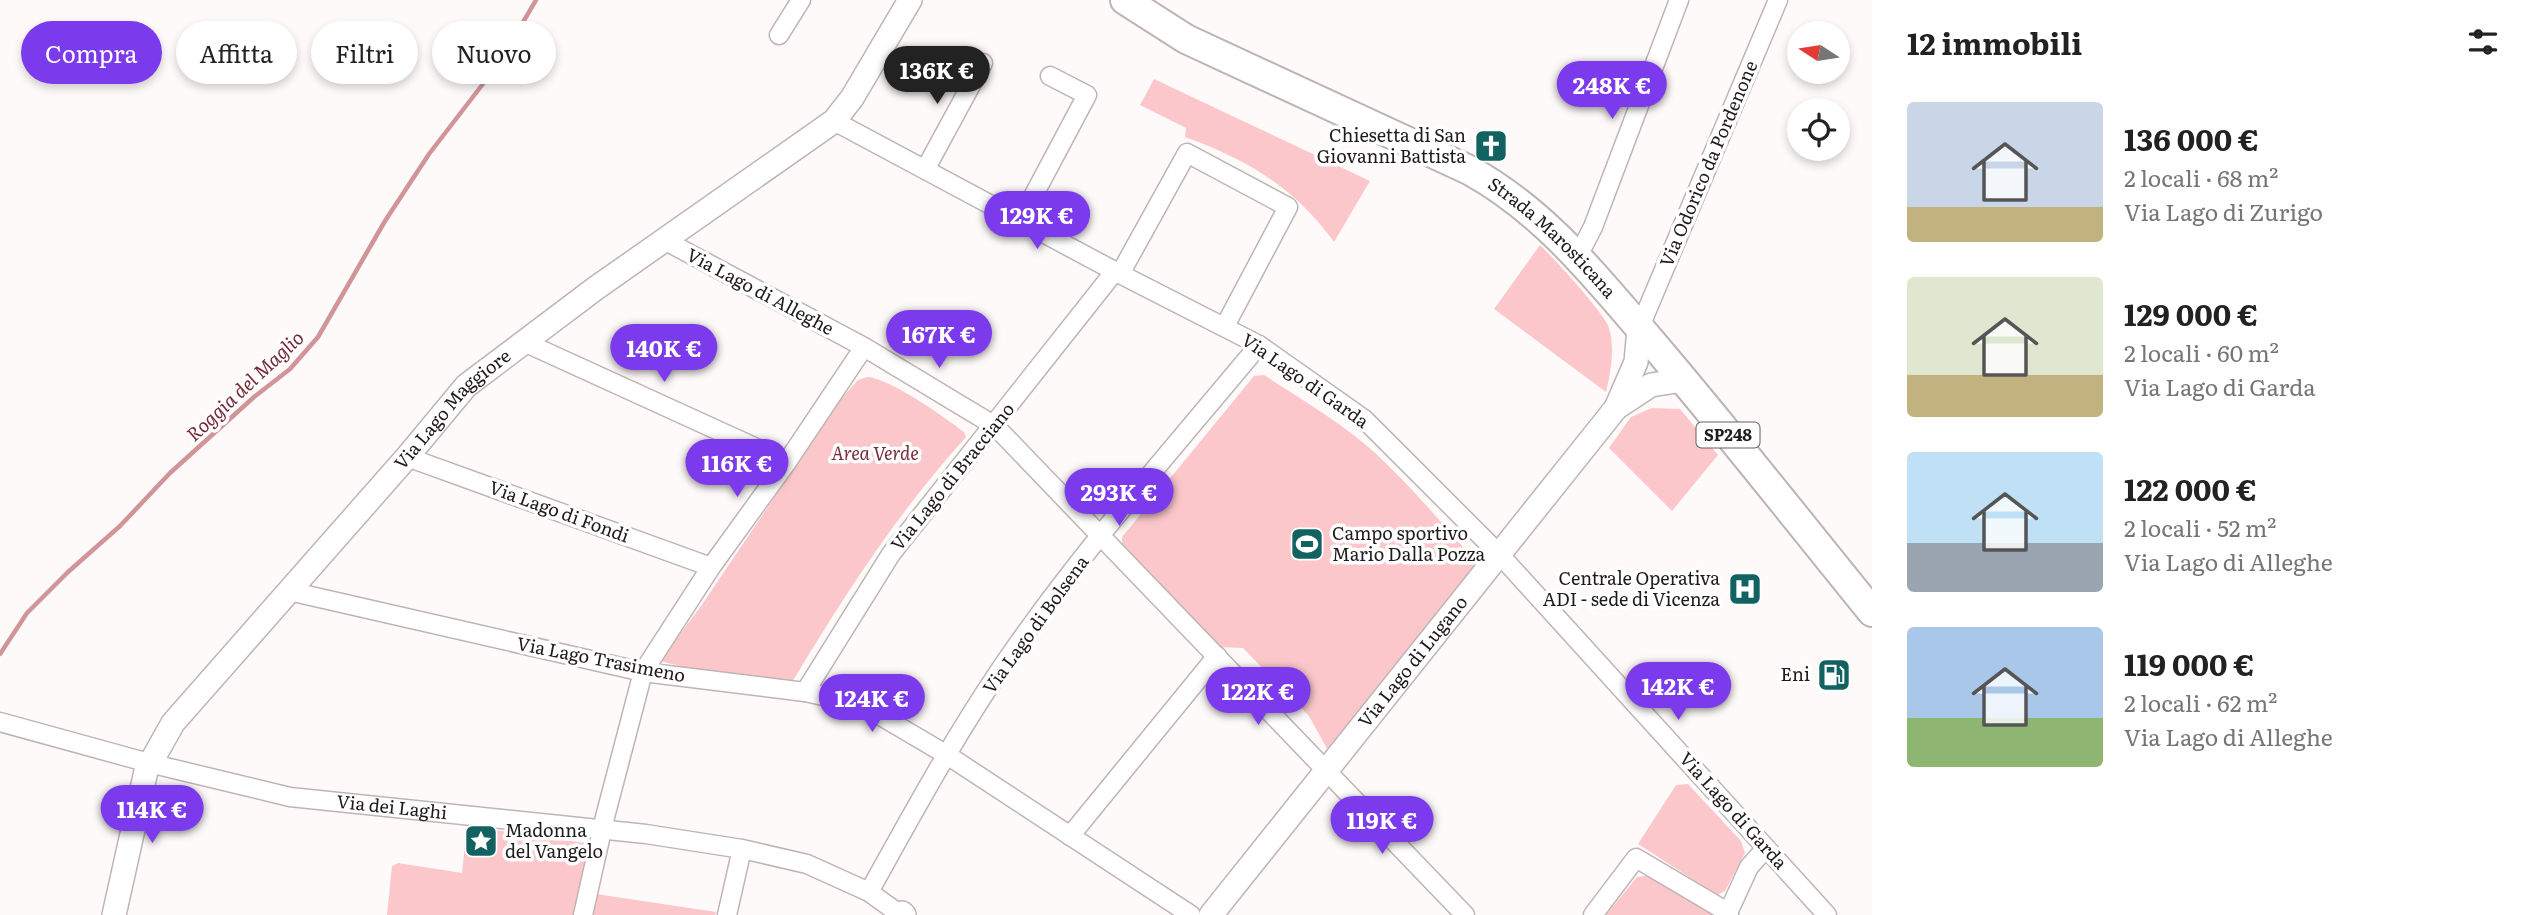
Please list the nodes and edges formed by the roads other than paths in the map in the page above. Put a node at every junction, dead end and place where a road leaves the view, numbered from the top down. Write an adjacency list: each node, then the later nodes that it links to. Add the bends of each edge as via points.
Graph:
1 (800, 0): 6 (street)
2 (911, 0): 9 (street, Via Lago Maggiore)
3 (1125, 0): 13 (main road, Strada Marosticana / SP248, via 1186,40 1497,185)
4 (1679, 0): 13 (street)
5 (1779, 0): 16 (street, Via Odorico da Pordenone)
6 (779, 35)
7 (983, 63): 10 (street)
8 (1050, 76): 11 (street, via 1087,95)
9 (834, 121): 10 (street, Via Lago di Garda); 12 (street, Via Lago Maggiore)
10 (926, 168): 11 (street, Via Lago di Garda)
11 (1021, 219): 14 (street, Via Lago di Garda)
12 (664, 240): 17 (street, Via Lago Maggiore); 19 (street, Via Lago di Alleghe)
13 (1578, 257): 16 (main road, Strada Marosticana / SP248)
14 (1117, 273): 15 (street, Via Lago di Garda); 15 (street, Via Lago di Bracciano, via 1187,153 1288,207); 22 (street, Via Lago di Bracciano)
15 (1225, 326): 18 (street, Via Lago di Garda)
16 (1639, 328): 20 (main road, Strada Marosticana / SP248); 21 (street, Via Lago di Lugano, via 1636,362)
17 (524, 342): 23 (street, Via Lago Maggiore, via 466,386); 24 (street)
18 (1259, 345): 25 (street, Via Lago di Bolsena); 26 (street, Via Lago di Garda, via 1364,419)
19 (864, 347): 22 (street, Via Lago di Alleghe); 24 (street)
20 (1683, 380): 21 (street, Via Lago di Lugano, via 1651,385); 29 (main road, Strada Marosticana / SP248)
21 (1616, 408): 26 (street, Via Lago di Lugano)
22 (995, 426): 25 (street, Via Lago di Alleghe); 32 (street, Via Lago di Bracciano, via 891,554)
23 (407, 457): 27 (street, Via Lago di Fondi); 28 (street, Via Lago Maggiore)
24 (787, 462): 27 (street)
25 (1101, 536): 30 (street, Via Lago di Alleghe); 34 (street, Via Lago di Bolsena, via 1013,652)
26 (1500, 555): 36 (street, Via Lago di Lugano); 39 (street, Via Lago di Garda)
27 (711, 567): 31 (street)
28 (289, 591): 31 (street, Via Lago Trasimeno); 35 (street, Via Lago Maggiore, via 173,723)
29 (1872, 612)
30 (1217, 656): 36 (street, Via Lago di Alleghe); 38 (street)
31 (643, 673): 32 (street, Via Lago Trasimeno); 37 (street)
32 (805, 692): 34 (street, Via Lago Trasimeno, via 869,709)
33 (0, 722): 35 (street, Via dei Laghi)
34 (947, 755): 38 (street, Via Lago Trasimeno); 41 (street, Via Lago di Bolsena)
35 (149, 763): 37 (street, Via dei Laghi, via 290,797); 43 (street, Via Lago Maggiore)
36 (1328, 771): 48 (street, Via Lago di Lugano); 49 (street, Via Lago di Alleghe)
37 (602, 830): 40 (street, Via dei Laghi); 44 (street)
38 (1070, 836): 47 (street, Via Lago Trasimeno)
39 (1766, 848): 42 (street, via 1749,867); 51 (street, Via Lago di Garda)
40 (742, 849): 41 (street, Via dei Laghi, via 807,864); 45 (street)
41 (869, 892): 46 (street, Via dei Laghi)
42 (1728, 914): 50 (street, via 1636,858)
43 (114, 915)
44 (583, 915)
45 (727, 915)
46 (902, 915)
47 (1191, 915)
48 (1211, 915)
49 (1465, 915)
50 (1593, 915)
51 (1827, 915)

